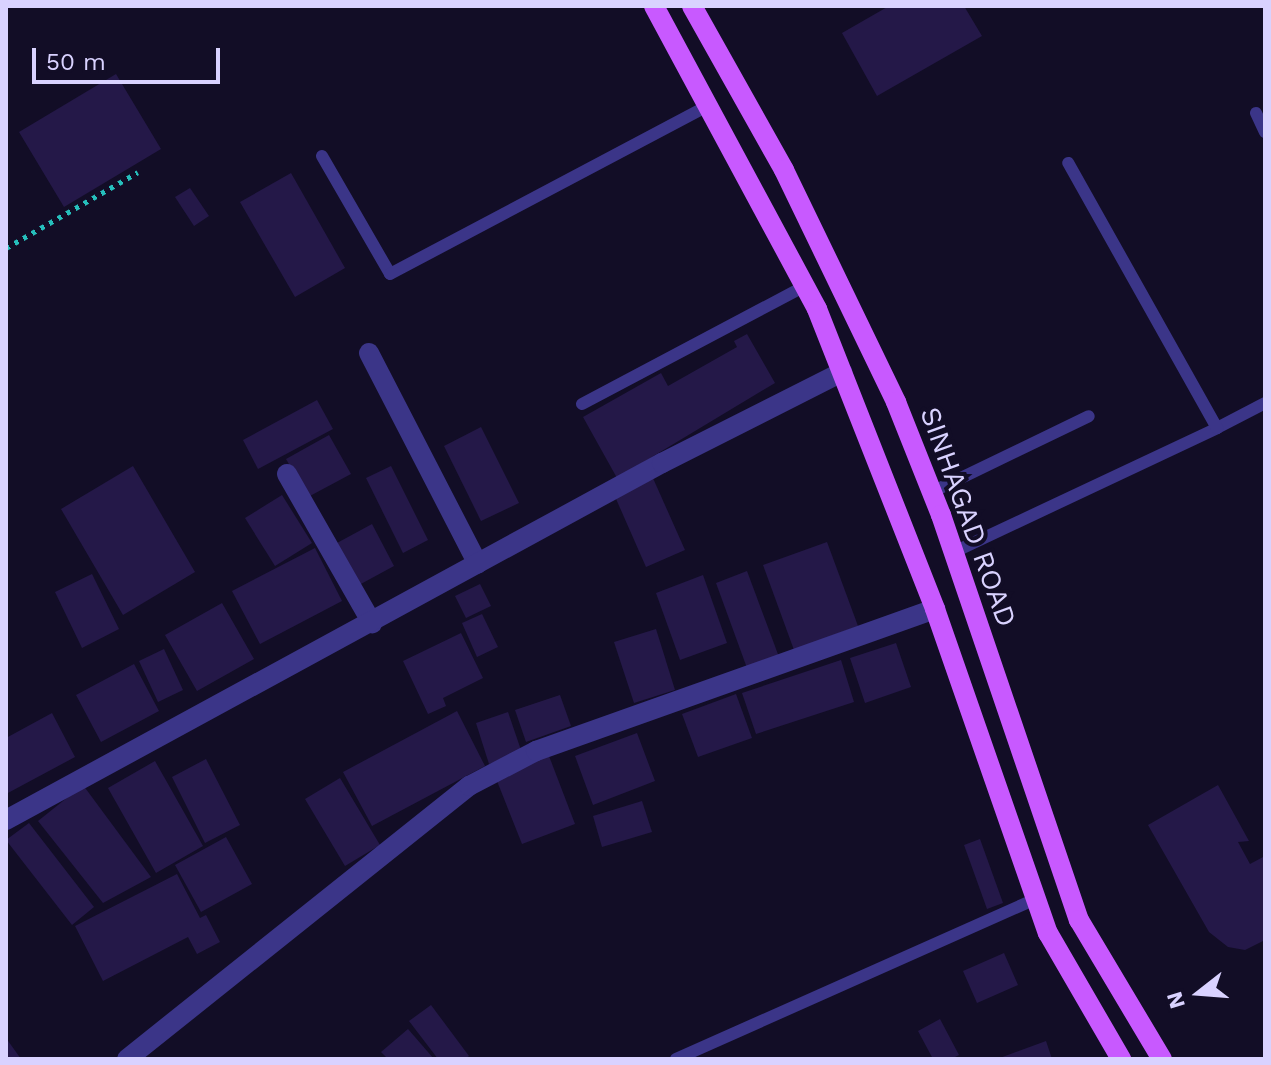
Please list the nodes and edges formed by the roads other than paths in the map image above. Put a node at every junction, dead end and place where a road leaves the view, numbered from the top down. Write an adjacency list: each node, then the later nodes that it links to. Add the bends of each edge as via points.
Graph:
1 (654, 6): 3 (main road)
2 (692, 6): 8 (main road, SINHAGAD ROAD)
3 (709, 105): 6 (lane, via 390,274); 9 (main road)
4 (1256, 113): 5 (lane)
5 (1265, 132)
6 (322, 156)
7 (1068, 163): 16 (lane)
8 (784, 170): 9 (main road); 18 (main road, SINHAGAD ROAD, via 847,293)
9 (754, 186): 10 (main road)
10 (805, 286): 12 (main road); 14 (lane)
11 (369, 353): 20 (street)
12 (842, 372): 20 (street); 21 (main road)
13 (1265, 403): 16 (lane)
14 (582, 404)
15 (1089, 416): 18 (lane)
16 (1217, 428): 19 (lane)
17 (287, 474): 22 (street)
18 (932, 492): 19 (main road, SINHAGAD ROAD)
19 (954, 552): 23 (main road, SINHAGAD ROAD)
20 (478, 564): 22 (street)
21 (935, 609): 24 (main road); 29 (street, via 536,751 469,786)
22 (372, 623): 25 (street)
23 (1035, 793): 24 (main road); 27 (main road, SINHAGAD ROAD, via 1079,920)
24 (1002, 803): 26 (main road)
25 (6, 820)
26 (1035, 899): 28 (main road); 30 (lane)
27 (1100, 962): 28 (main road); 32 (main road, SINHAGAD ROAD)
28 (1071, 978): 31 (main road)
29 (127, 1059)
30 (676, 1059)
31 (1121, 1059)
32 (1162, 1059)

